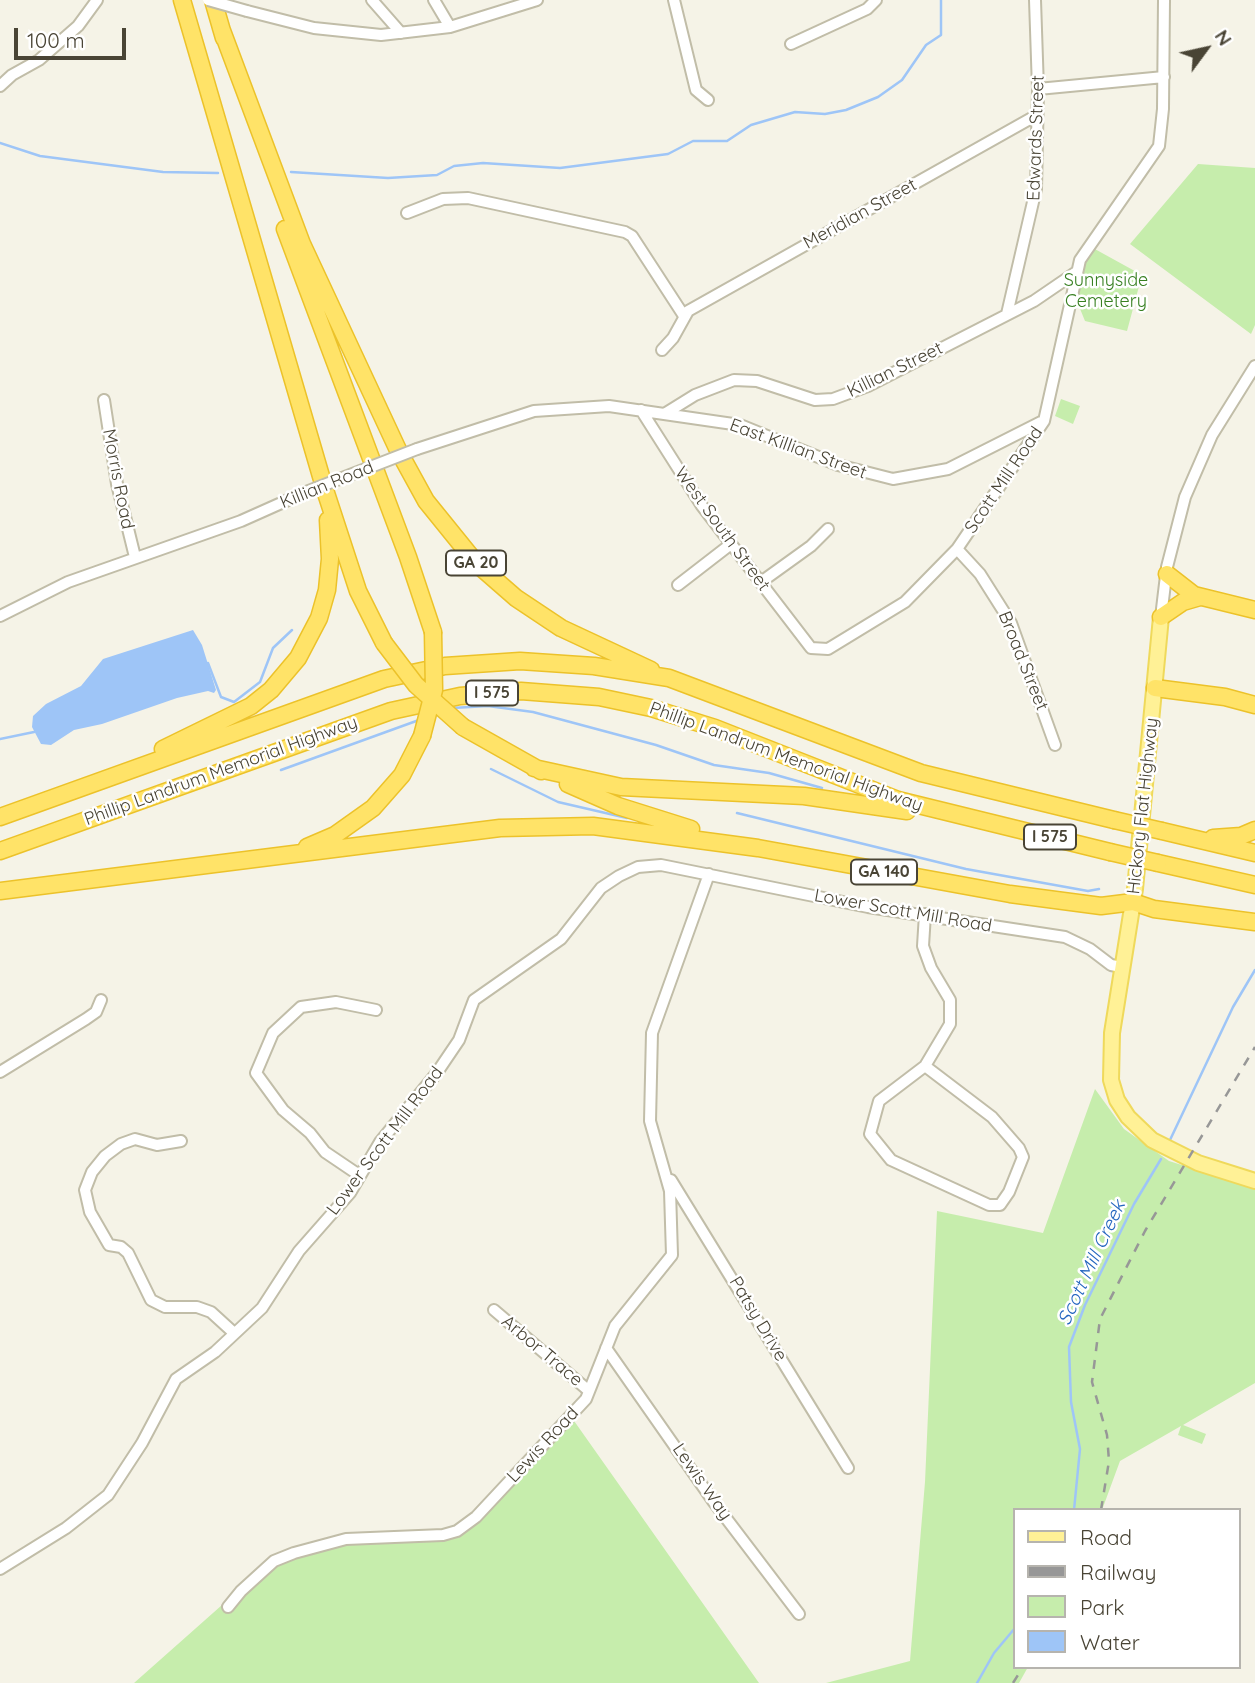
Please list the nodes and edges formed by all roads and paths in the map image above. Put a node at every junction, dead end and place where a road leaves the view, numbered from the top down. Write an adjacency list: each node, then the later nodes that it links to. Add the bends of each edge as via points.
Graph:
1 (97, 0): 16 (street, via 49,52)
2 (182, 0): 30 (highway)
3 (211, 0): 12 (highway, GA 20); 13 (street, bridge, via 341,33)
4 (372, 0): 13 (street)
5 (434, 0): 11 (street)
6 (537, 0): 11 (street)
7 (674, 0): 18 (street, via 696,90)
8 (876, 0): 14 (street, via 860,13)
9 (1035, 0): 17 (street, Edwards Street)
10 (1164, 0): 15 (street, Scott Mill Road)
11 (450, 27): 13 (street)
12 (221, 28): 43 (highway, GA 20, via 302,244 398,450 442,523 477,564 539,614); 56 (highway, bridge, via 267,183 433,632 434,690 422,736 402,775 373,808 335,835)
13 (401, 33)
14 (791, 44)
15 (1164, 77): 17 (street); 21 (street, Scott Mill Road, via 1158,146 1091,239)
16 (0, 86)
17 (1038, 89): 19 (street, Edwards Street)
18 (708, 100)
19 (1037, 115): 22 (street, Edwards Street, via 1035,202); 23 (street, Meridian Street)
20 (408, 213): 23 (street, via 443,199 468,198 625,232)
21 (1075, 273): 22 (street, Killian Street); 29 (street, Scott Mill Road)
22 (1007, 314): 28 (street, Killian Street, via 868,386 833,399 815,400 757,381 734,380 695,395)
23 (684, 316): 24 (street)
24 (662, 350)
25 (1255, 366): 35 (street, Hickory Flat Highway, via 1199,461 1177,523)
26 (104, 400): 34 (street, Morris Road, via 117,484)
27 (641, 410): 28 (street, Killian Road); 32 (street, West South Street); 34 (street, Killian Road, bridge, via 554,407 513,417)
28 (666, 413): 29 (street, East Killian Street, via 740,425 838,465 893,479 948,468)
29 (1044, 421): 33 (street, Scott Mill Road)
30 (325, 490): 47 (highway, bridge, via 354,582 384,643 416,685 463,727); 48 (highway, via 330,545 327,590 313,633 290,669 262,698 238,713)
31 (828, 529): 36 (street, via 811,547)
32 (731, 544): 36 (street, West South Street); 37 (street)
33 (957, 549): 42 (street, Scott Mill Road, via 905,602 828,649); 46 (street, Broad Street, via 980,574 1011,623)
34 (135, 557): 40 (street, Killian Road, via 57,587)
35 (1167, 574): 38 (highway, via 1188,593); 41 (street, Hickory Flat Highway)
36 (761, 582): 42 (street, West South Street)
37 (678, 585)
38 (1200, 597): 39 (highway); 41 (highway)
39 (1255, 610)
40 (0, 616)
41 (1161, 617): 44 (main road, Hickory Flat Highway)
42 (809, 645)
43 (669, 678): 48 (highway, Phillip Landrum Memorial Highway / I 575, via 544,662 478,662 419,671); 52 (highway, Phillip Landrum Memorial Highway / I 575, bridge, via 921,773)
44 (1155, 688): 45 (highway); 60 (main road, Hickory Flat Highway)
45 (1255, 705)
46 (1055, 746)
47 (534, 768): 50 (highway, via 621,787 804,796); 53 (highway, GA 140, via 649,817)
48 (81, 788): 49 (highway, Phillip Landrum Memorial Highway / I 575)
49 (0, 817)
50 (990, 823): 54 (highway, Phillip Landrum Memorial Highway / I 575, via 898,800 715,728 651,708 599,697 522,691 460,696 391,711); 58 (highway, Phillip Landrum Memorial Highway / I 575, bridge)
51 (1255, 831): 52 (highway, via 1226,838)
52 (1191, 838): 55 (highway, Phillip Landrum Memorial Highway / I 575)
53 (758, 848): 56 (highway, via 635,829 552,825); 60 (highway, GA 140, via 996,891 1101,906)
54 (0, 851)
55 (1255, 853)
56 (284, 854): 59 (highway)
57 (709, 874): 62 (street, Lower Scott Mill Road); 71 (street, Lewis Road, via 652,1033 650,1121); 72 (street, Lower Scott Mill Road, via 661,865 638,867 601,888 561,939 474,1000 459,1040)
58 (1255, 885)
59 (0, 891)
60 (1133, 902): 61 (highway); 64 (main road, Hickory Flat Highway)
61 (1154, 909): 63 (highway); 64 (main road)
62 (925, 914): 65 (street, Lower Scott Mill Road, via 1065,937); 68 (street, via 925,957 951,1008 946,1033)
63 (1250, 922)
64 (1130, 929): 65 (main road, Hickory Flat Highway)
65 (1122, 967): 73 (main road, Hickory Flat Highway, via 1110,1059 1119,1104 1135,1125 1162,1146)
66 (100, 1000): 69 (street, via 96,1012)
67 (376, 1010): 72 (street, via 336,1002 301,1007 273,1033 256,1073 283,1110 325,1152)
68 (925, 1066): 68 (street, via 879,1101 870,1134 891,1160 989,1205 1000,1205 1023,1157 992,1117)
69 (0, 1072)
70 (181, 1140): 75 (street, via 157,1145 135,1139 105,1156 85,1190 90,1212 109,1245 128,1253 151,1300 165,1307 211,1312)
71 (665, 1172): 76 (street, Lewis Road, via 673,1212 673,1255 615,1326); 78 (street, Patsy Drive)
72 (359, 1175): 75 (street, Lower Scott Mill Road, via 350,1193 281,1276 262,1308)
73 (1255, 1181)
74 (494, 1310): 77 (street, Arbor Trace)
75 (234, 1334): 79 (street, Lower Scott Mill Road, via 176,1378 108,1495)
76 (606, 1348): 77 (street, Lewis Road); 81 (street, Lewis Way)
77 (589, 1391): 80 (street, Lewis Road, via 476,1517 457,1531 345,1539 294,1553 274,1561)
78 (848, 1468)
79 (0, 1569)
80 (228, 1607)
81 (799, 1614)

